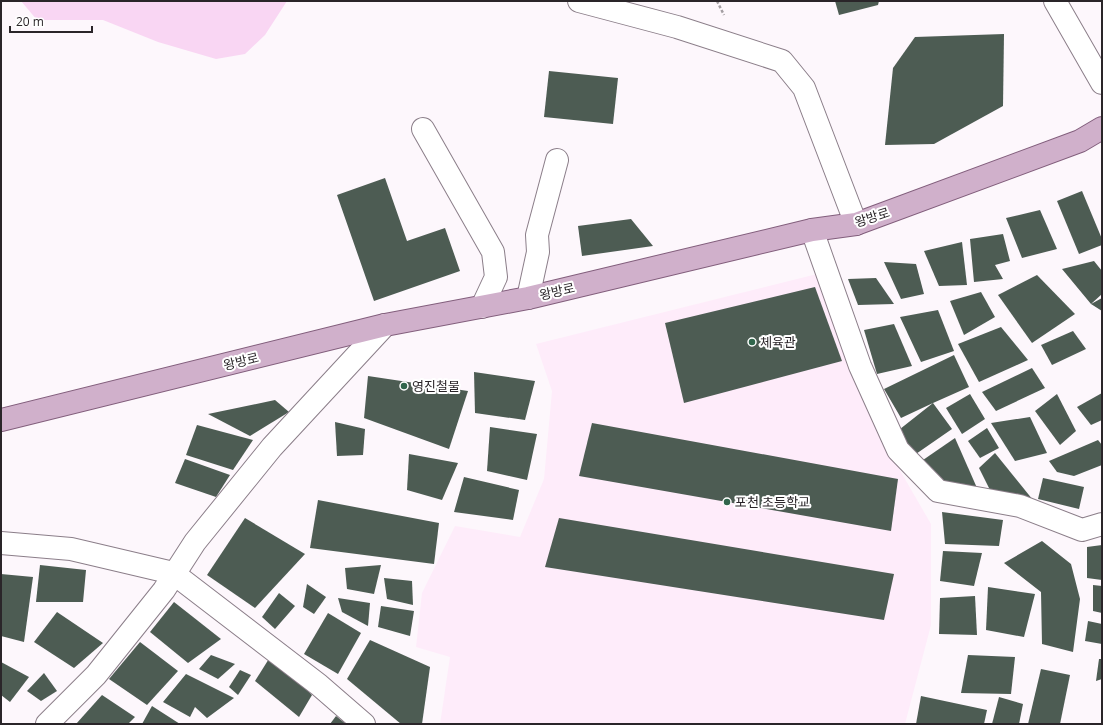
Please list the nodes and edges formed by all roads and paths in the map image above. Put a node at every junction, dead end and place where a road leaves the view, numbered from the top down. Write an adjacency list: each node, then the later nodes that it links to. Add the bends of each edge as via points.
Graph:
1 (579, 1): 9 (street, via 676,27 782,61 804,88)
2 (1055, 1): 3 (street)
3 (1102, 83)
4 (423, 128): 12 (street, via 493,252 496,277)
5 (1102, 128): 6 (main road, 왕방로)
6 (1080, 141): 7 (main road); 9 (main road, 왕방로)
7 (1102, 147)
8 (557, 160): 11 (street, via 537,235 538,252)
9 (856, 224): 10 (main road, 왕방로)
10 (812, 230): 11 (main road, 왕방로); 15 (street, via 860,366 903,456 938,491 1020,506 1082,530)
11 (528, 298): 12 (main road, 왕방로)
12 (482, 307): 13 (main road, 왕방로)
13 (385, 325): 14 (main road, 왕방로); 17 (street, via 272,447 194,542)
14 (1, 420)
15 (1102, 524)
16 (1, 543): 17 (street, via 71,549)
17 (173, 573): 18 (street, via 164,590 96,675); 19 (street, via 319,685)
18 (47, 724)
19 (364, 724)

